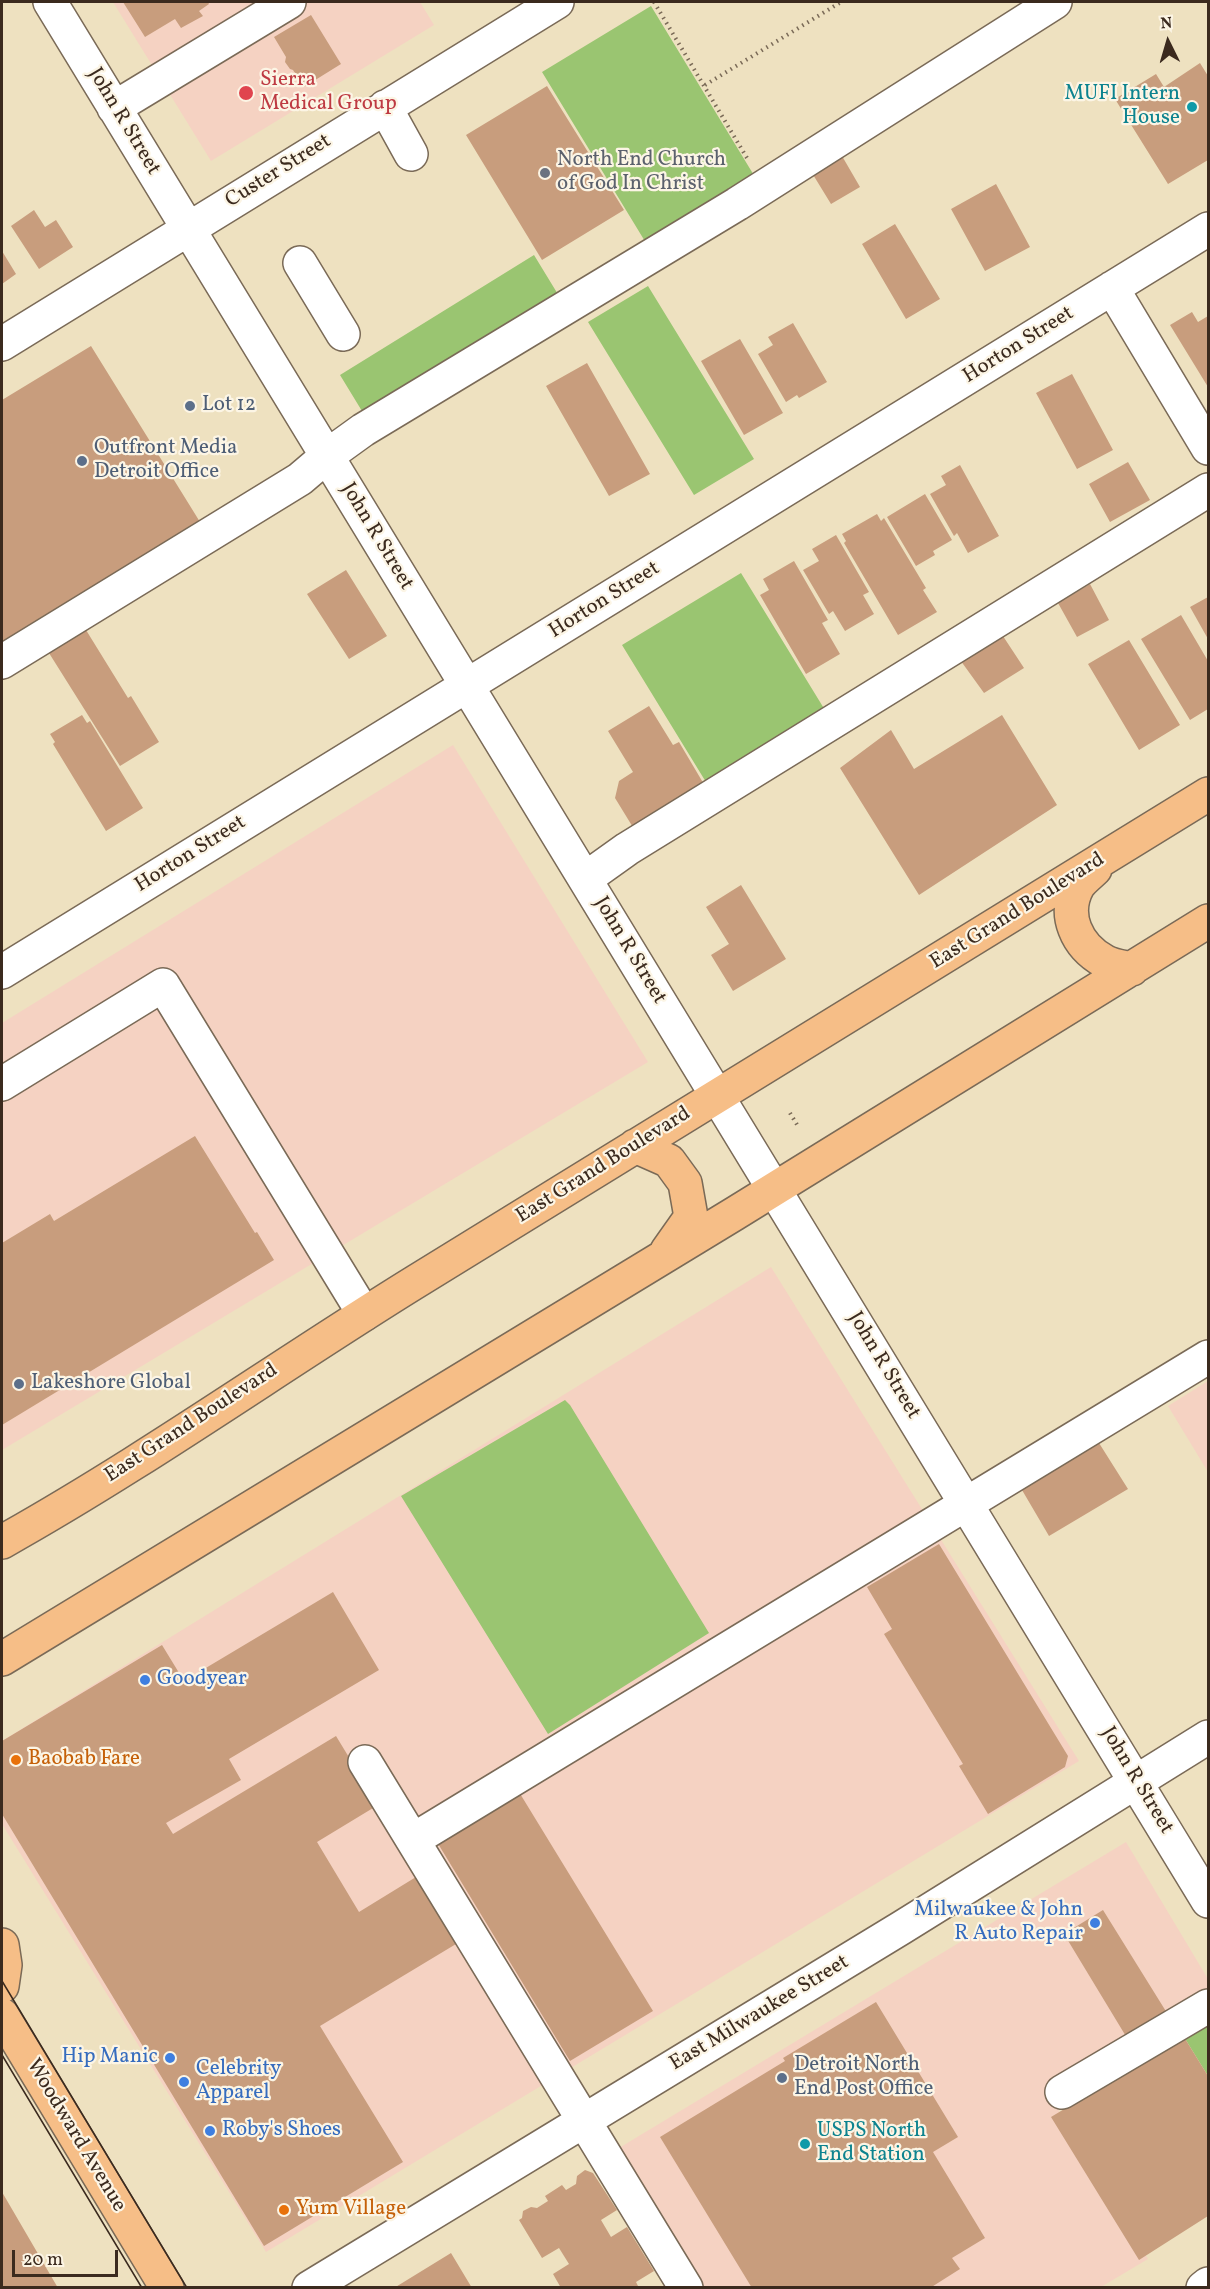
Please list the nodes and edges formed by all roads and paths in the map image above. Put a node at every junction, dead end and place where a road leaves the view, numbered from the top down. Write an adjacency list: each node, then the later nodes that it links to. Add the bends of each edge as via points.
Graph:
1 (50, 2): 9 (street, John R Street)
2 (289, 2): 9 (street)
3 (557, 2): 8 (street, Custer Street)
4 (654, 2): 7 (path)
5 (841, 2): 7 (path)
6 (1055, 2): 11 (street)
7 (705, 85): 11 (path)
8 (385, 107): 10 (street); 12 (street, Custer Street)
9 (114, 108): 12 (street, John R Street)
10 (411, 154)
11 (764, 187): 19 (street, via 363,430)
12 (188, 228): 17 (street, Custer Street); 19 (street, John R Street)
13 (1209, 229): 15 (street, Horton Street)
14 (300, 263): 16 (street)
15 (1113, 288): 18 (street); 22 (street, Horton Street)
16 (343, 334)
17 (2, 344)
18 (1209, 448)
19 (327, 456): 21 (street, via 300,479); 22 (street, John R Street)
20 (1209, 490): 25 (street, via 627,849)
21 (2, 662)
22 (466, 686): 25 (street, John R Street); 28 (street, Horton Street)
23 (1209, 794): 24 (main road, East Grand Boulevard)
24 (1109, 856): 27 (main road, via 1079,885 1071,906 1075,932 1087,948 1106,962); 30 (main road, East Grand Boulevard)
25 (585, 879): 30 (street, John R Street)
26 (1209, 921): 27 (main road)
27 (1132, 969): 34 (main road)
28 (2, 972)
29 (2, 1083): 36 (street, via 163,985)
30 (718, 1096): 33 (main road, East Grand Boulevard); 34 (street, John R Street)
31 (790, 1113): 32 (path)
32 (799, 1128)
33 (635, 1146): 35 (main road, via 669,1161 685,1183 691,1217); 36 (main road, East Grand Boulevard)
34 (775, 1190): 35 (main road); 38 (street, John R Street)
35 (663, 1257): 40 (main road)
36 (364, 1314): 39 (main road, East Grand Boulevard)
37 (1209, 1357): 38 (street)
38 (967, 1504): 43 (street, John R Street); 44 (street)
39 (2, 1542)
40 (2, 1659)
41 (1209, 1737): 43 (street, East Milwaukee Street)
42 (365, 1762): 44 (street)
43 (1136, 1781): 45 (street, John R Street); 51 (street, East Milwaukee Street)
44 (413, 1840): 51 (street)
45 (1209, 1901)
46 (2, 1945): 47 (main road)
47 (2, 1986)
48 (1209, 2006): 50 (street)
49 (2, 2015): 53 (main road, Woodward Avenue)
50 (1062, 2092)
51 (585, 2120): 54 (street, East Milwaukee Street); 55 (street)
52 (1209, 2284): 56 (street)
53 (167, 2288)
54 (309, 2288)
55 (686, 2288)
56 (1203, 2288)

